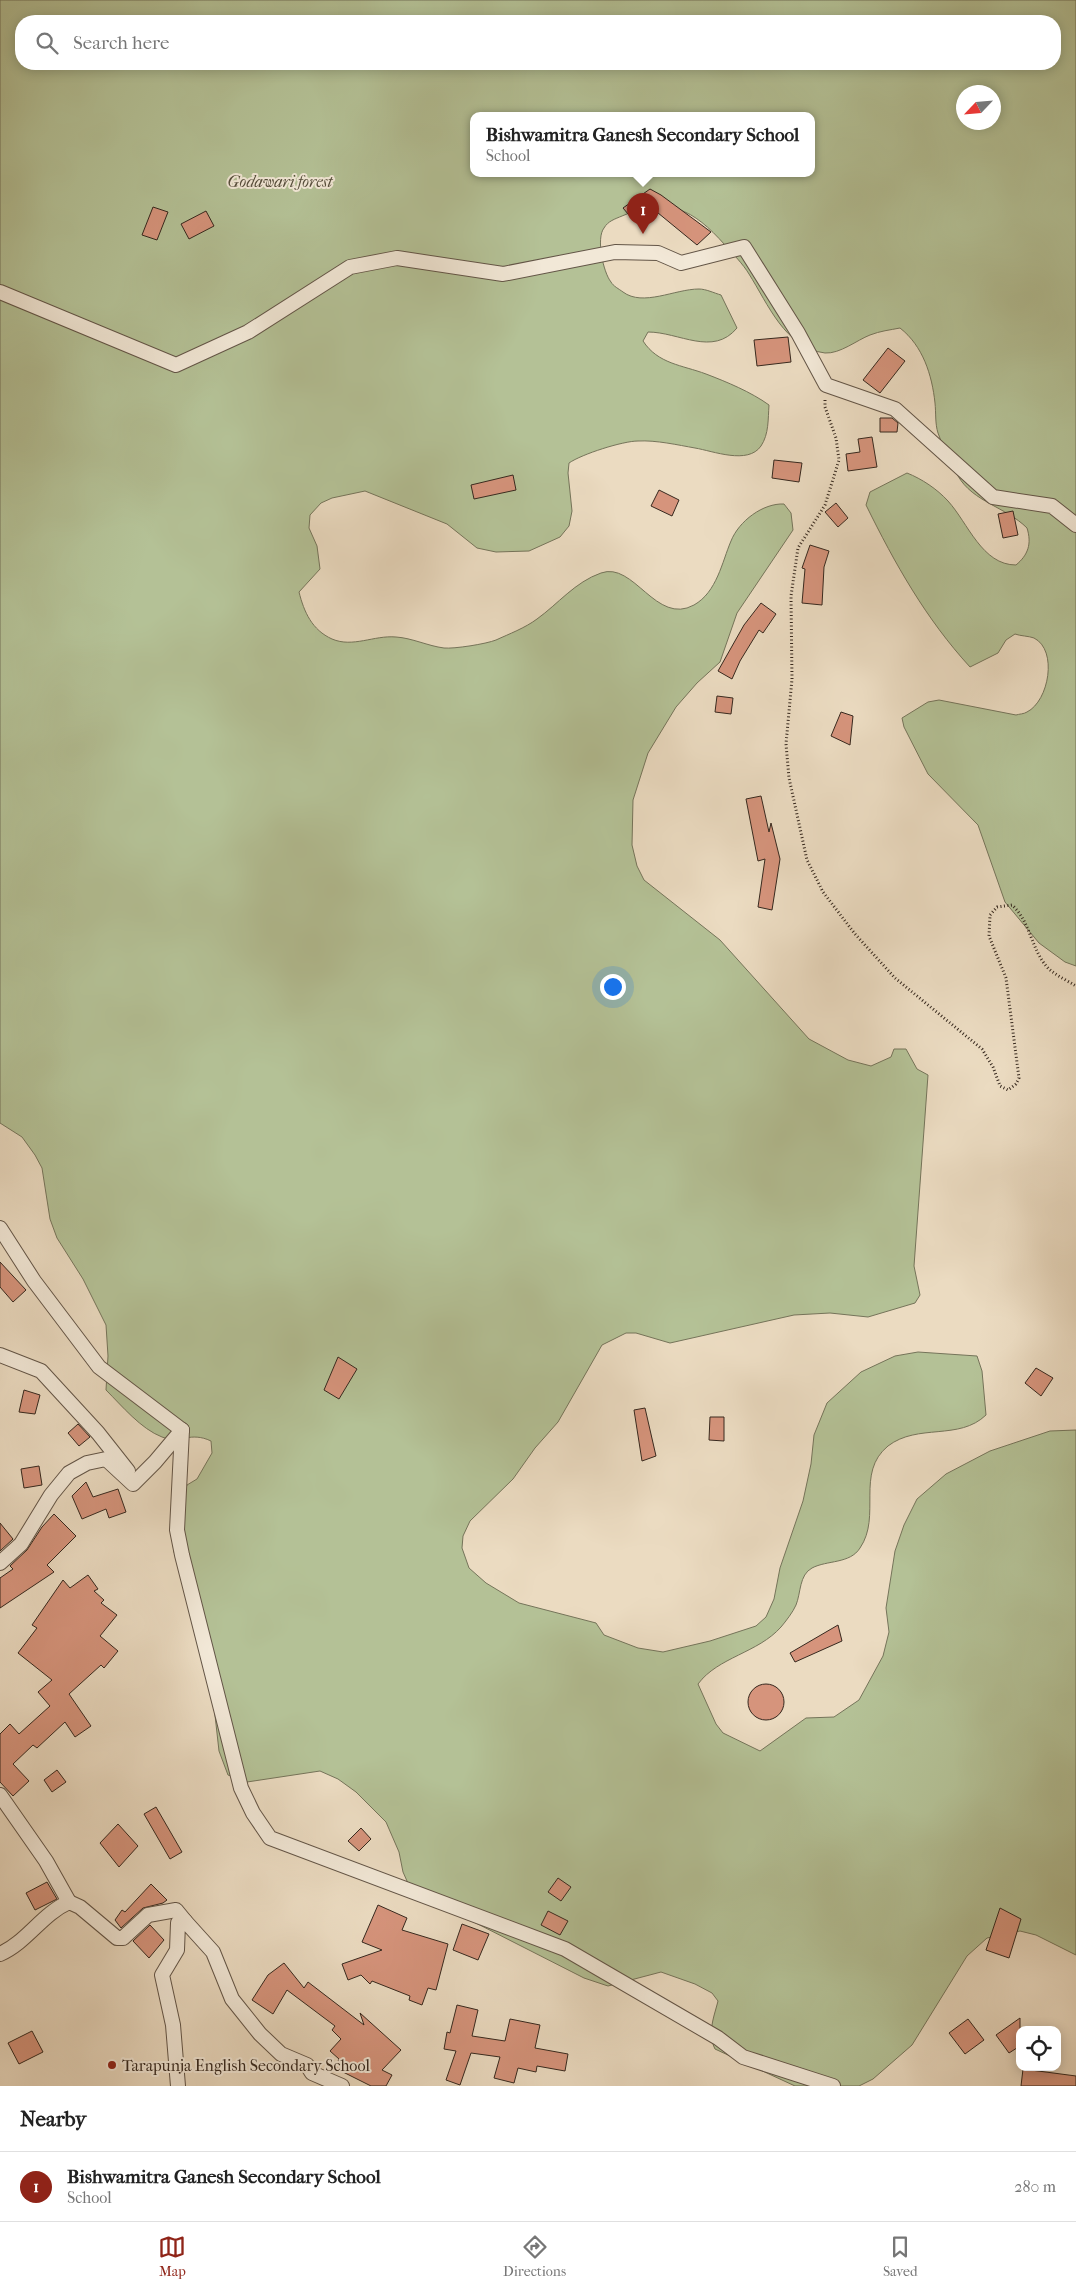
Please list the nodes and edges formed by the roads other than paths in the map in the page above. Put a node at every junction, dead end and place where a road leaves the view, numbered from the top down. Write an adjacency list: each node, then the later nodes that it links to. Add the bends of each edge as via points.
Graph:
1 (0, 292): 2 (street, via 176,365 248,332 350,267 397,258 503,274 615,252 658,253 682,263 744,247 826,385 895,409 993,497 1052,506)
2 (1076, 526)
3 (0, 1228): 5 (street, via 34,1281 98,1367)
4 (0, 1355): 6 (street, via 41,1372 98,1432 127,1470)
5 (182, 1430): 6 (street); 14 (street, via 177,1530 182,1555 242,1788 253,1813 270,1838 565,1949 718,2038 742,2057)
6 (133, 1484): 7 (street, via 106,1459 87,1463 69,1473 51,1495 21,1544)
7 (0, 1563)
8 (0, 1795): 9 (street, via 46,1861)
9 (69, 1902): 10 (street, via 117,1938 123,1938 148,1915 176,1910); 11 (street, via 47,1914)
10 (185, 1921): 12 (street, via 178,1923 177,1950 162,1975 173,2024); 13 (street, via 213,1952 232,1999 260,2034 281,2054)
11 (0, 1954)
12 (178, 2086)
13 (342, 2086)
14 (833, 2086)

